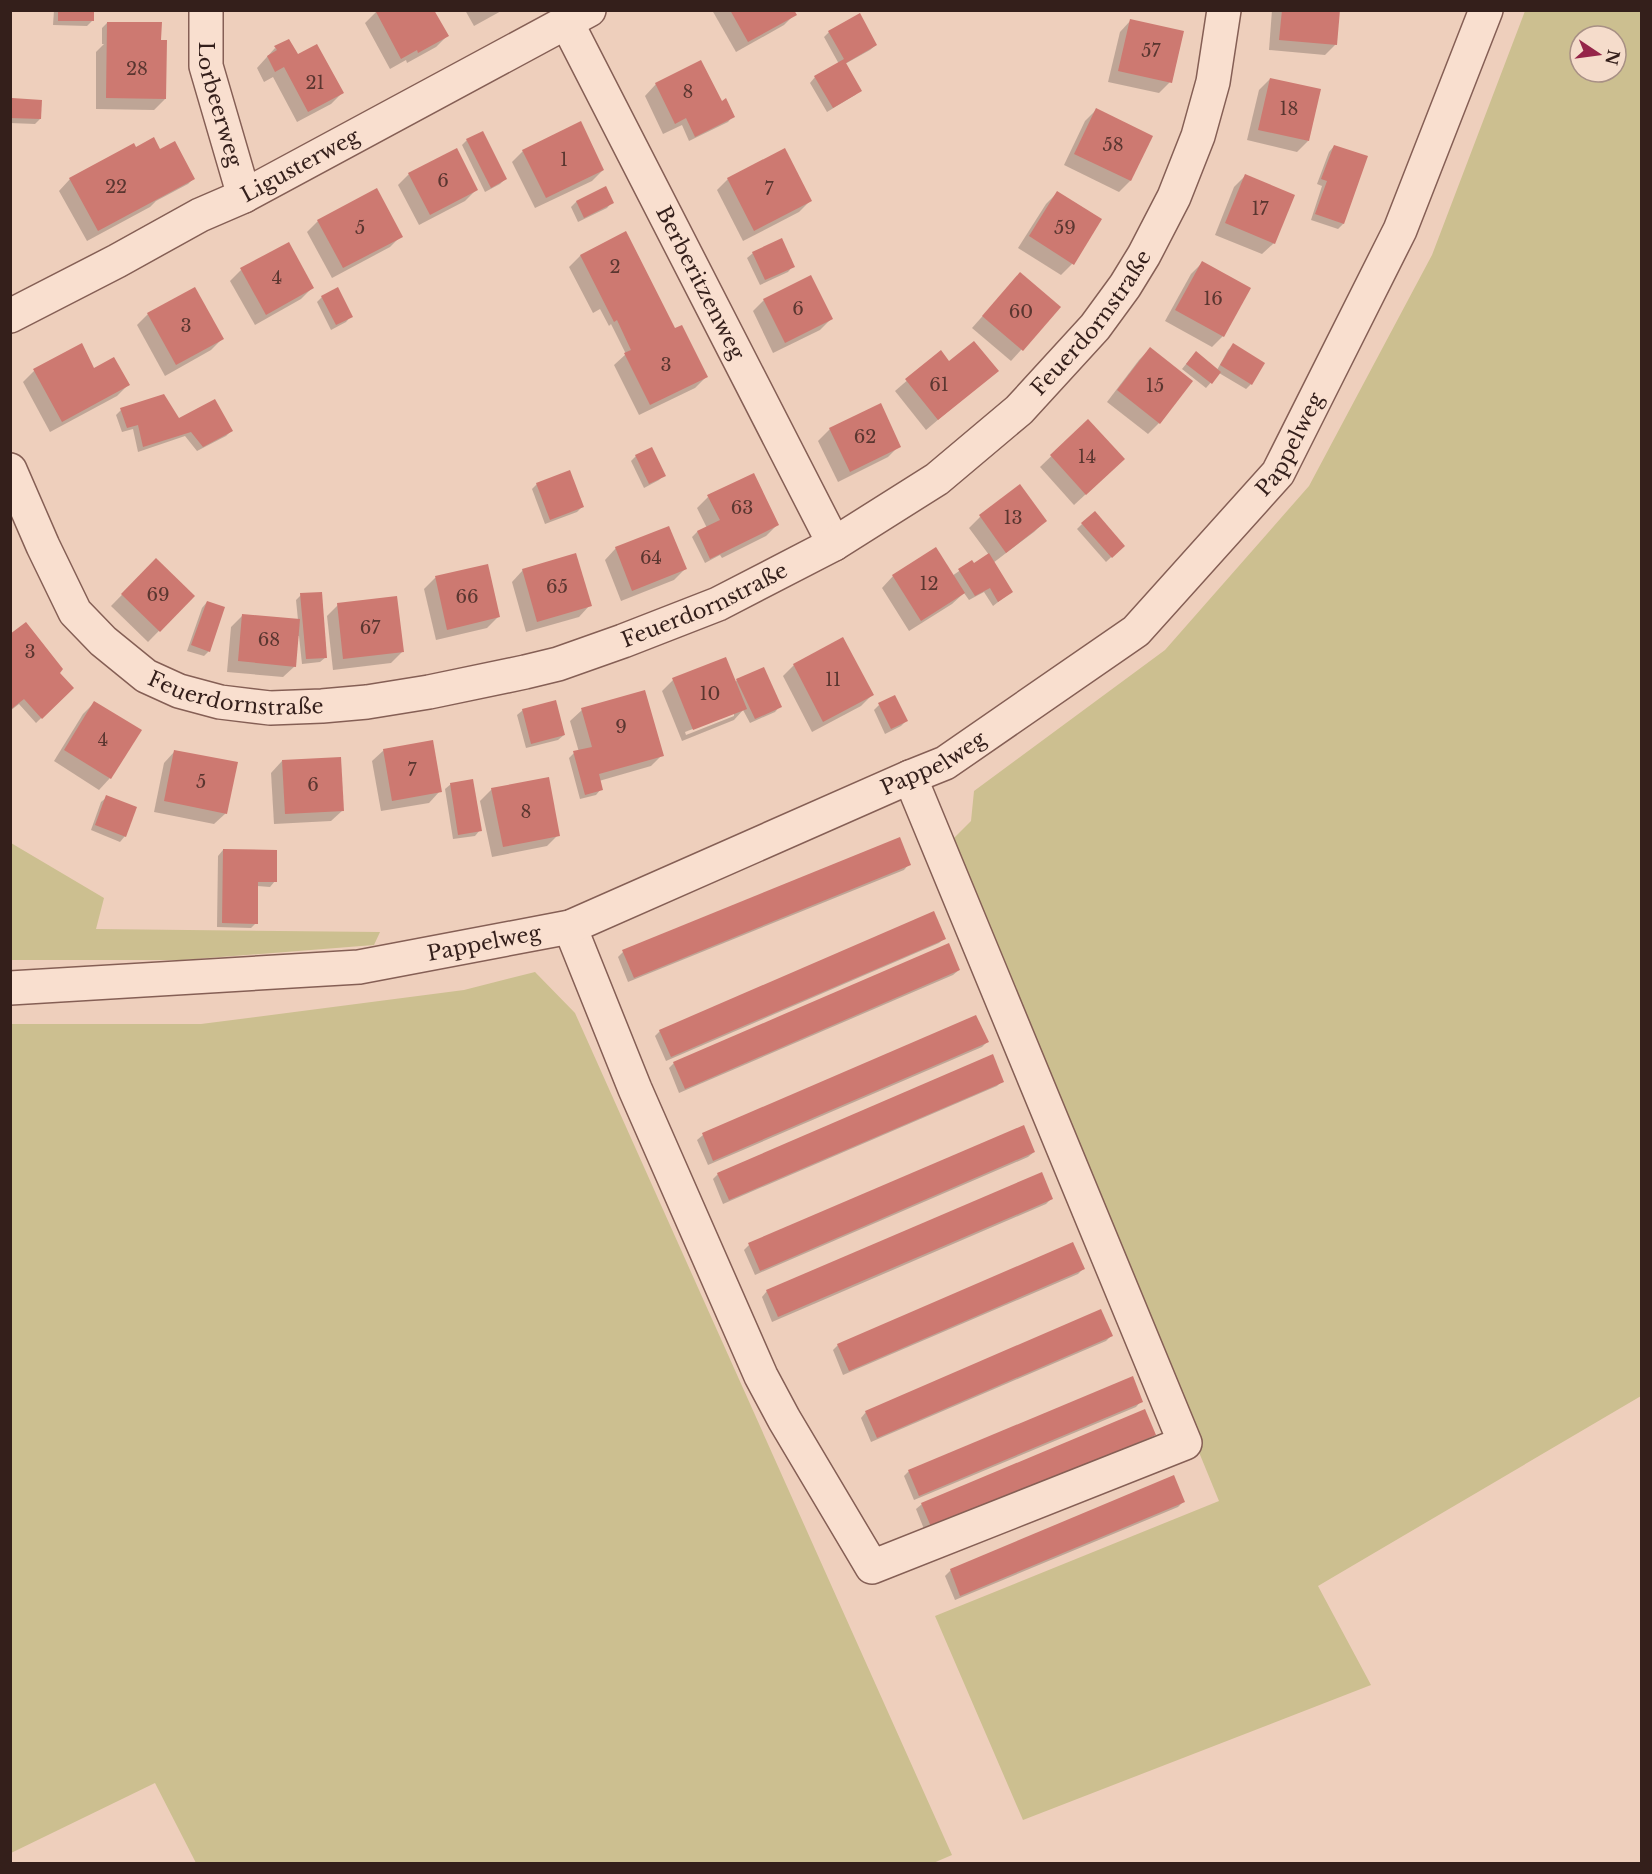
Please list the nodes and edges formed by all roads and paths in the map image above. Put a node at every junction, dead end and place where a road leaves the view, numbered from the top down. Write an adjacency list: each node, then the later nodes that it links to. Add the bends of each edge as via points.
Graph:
1 (206, 10): 5 (street, Lorbeerweg, via 206,66)
2 (1224, 10): 8 (street, Feuerdornstraße, via 1213,82 1198,136 1174,197 1125,286 1095,327 1019,410 930,484)
3 (1486, 10): 9 (street, Pappelweg, via 1400,230 1278,473 1136,631 945,763)
4 (578, 17): 5 (street, Ligusterweg); 8 (street, Berberitzenweg)
5 (244, 196): 6 (street, Ligusterweg, via 200,215)
6 (10, 316)
7 (10, 471): 8 (street, Feuerdornstraße, via 75,612 104,641 146,676 179,691 220,702 270,708 367,702 558,664 718,604)
8 (834, 544)
9 (910, 777): 10 (street, Pappelweg); 10 (street, via 1185,1443 872,1567 761,1376 635,1089)
10 (570, 927): 11 (street, Pappelweg, via 359,967)
11 (10, 988)

